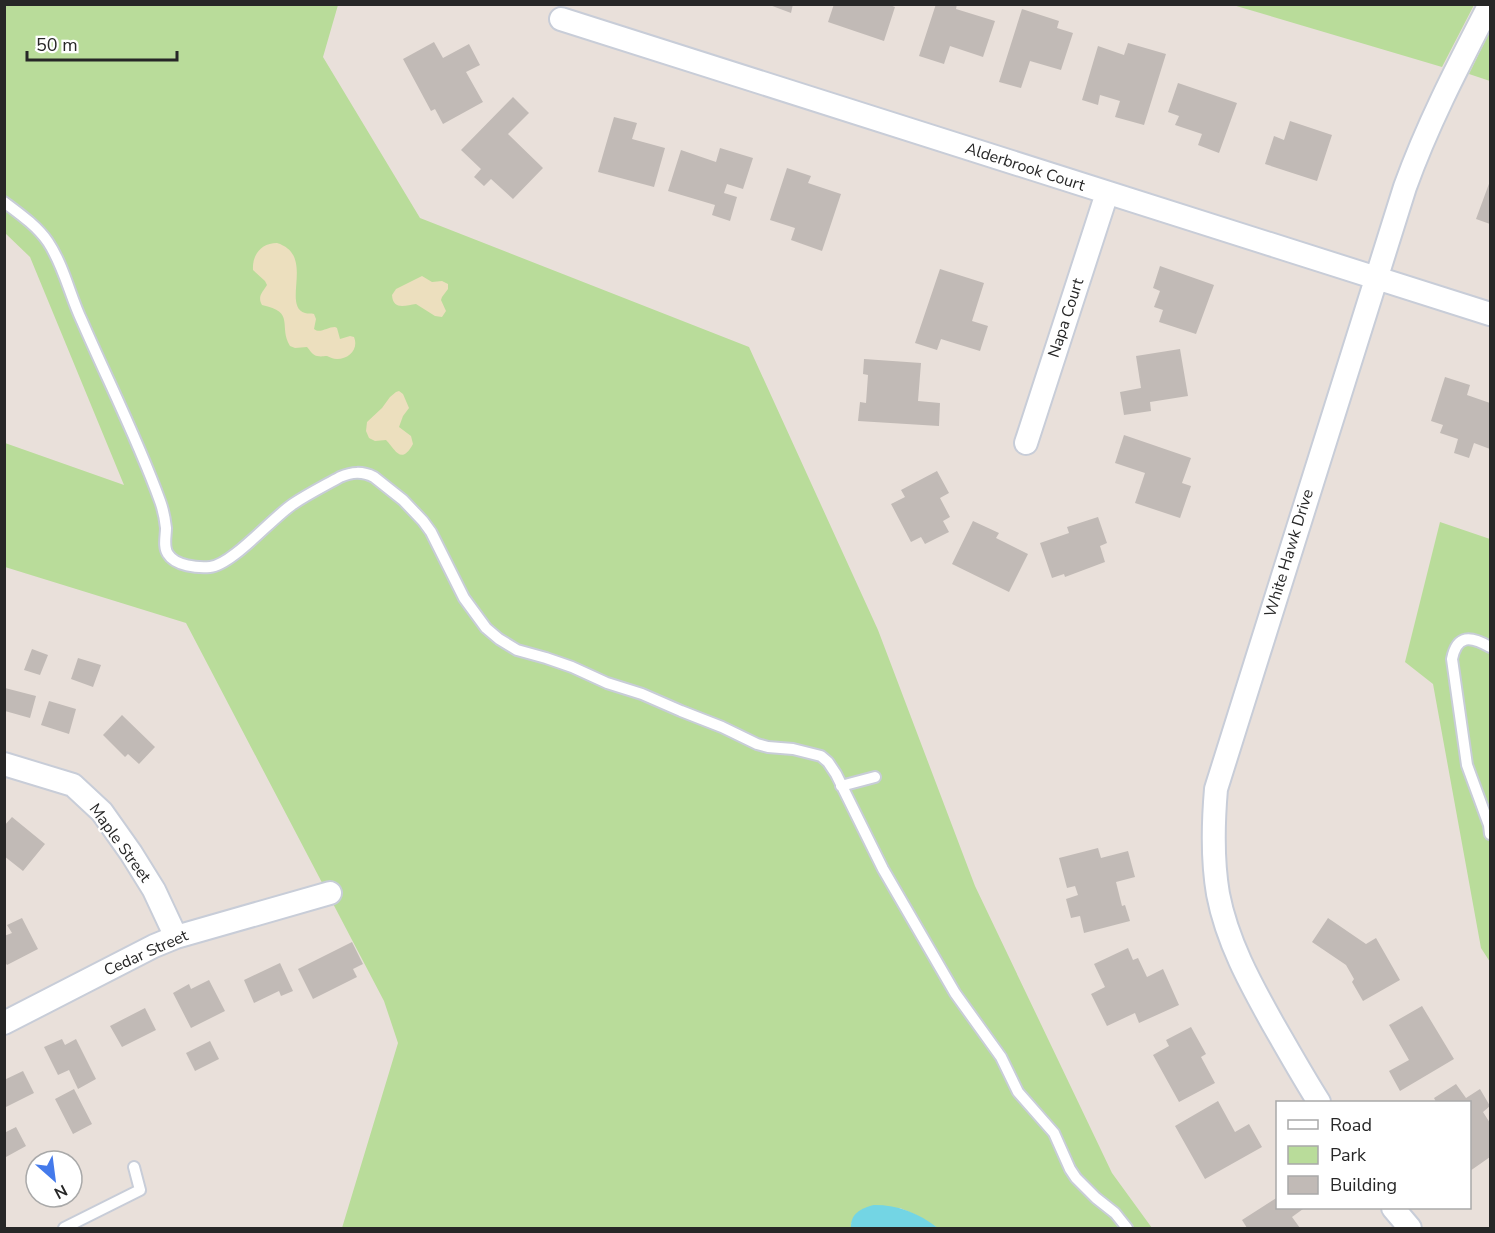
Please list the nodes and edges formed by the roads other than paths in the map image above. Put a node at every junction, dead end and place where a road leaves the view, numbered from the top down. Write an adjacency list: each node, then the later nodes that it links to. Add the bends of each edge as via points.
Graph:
1 (1490, 4): 5 (street, White Hawk Drive, via 1418,150)
2 (561, 19): 3 (street, Alderbrook Court)
3 (1107, 193): 5 (street, Alderbrook Court); 7 (street, Napa Court)
4 (4, 202): 11 (lane, via 41,233 57,257 161,504 165,547 173,559 212,567 226,562 292,504 340,477 358,472 369,474 423,521 464,598 499,639 517,650 642,694 757,744 821,756)
5 (1376, 277): 6 (street, Alderbrook Court); 16 (street, White Hawk Drive, via 1219,776 1214,810 1219,894 1238,956)
6 (1491, 314)
7 (1026, 443)
8 (1491, 647): 12 (lane, via 1469,638 1460,641 1452,659 1467,765)
9 (4, 764): 14 (street, Maple Street, via 73,785 102,812 154,890)
10 (875, 777): 11 (lane)
11 (841, 786): 20 (lane, via 883,869 955,993 1001,1057 1018,1092 1054,1133 1076,1178)
12 (1491, 834)
13 (330, 894): 14 (street, Cedar Street)
14 (176, 937): 15 (street, Cedar Street)
15 (4, 1023)
16 (1318, 1101)
17 (134, 1167): 19 (lane, via 140,1190)
18 (1394, 1209): 21 (street)
19 (64, 1228)
20 (1126, 1228)
21 (1410, 1228)

